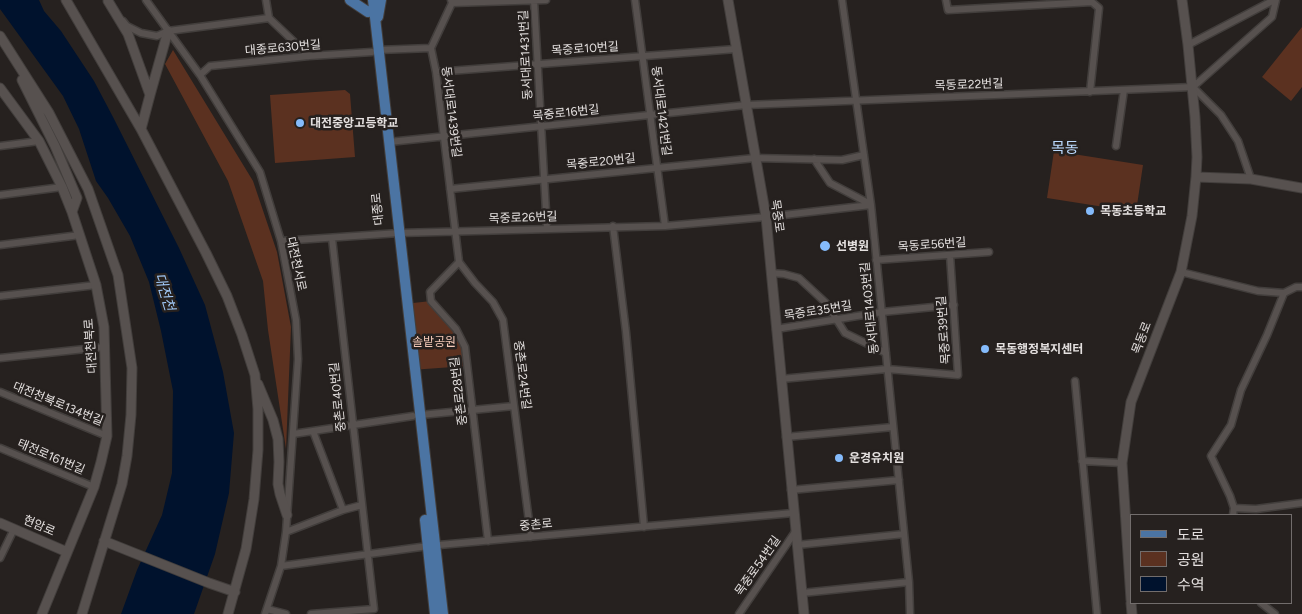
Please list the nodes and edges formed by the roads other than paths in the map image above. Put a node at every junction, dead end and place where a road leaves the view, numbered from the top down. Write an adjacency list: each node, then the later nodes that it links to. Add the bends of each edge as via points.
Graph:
1 (66, 0): 41 (main road)
2 (146, 0): 21 (street, 대전천서로)
3 (266, 0): 19 (street)
4 (350, 0): 18 (main road)
5 (367, 0): 18 (main road, 대종로)
6 (373, 0): 20 (main road, 대종로)
7 (381, 0): 20 (main road)
8 (534, 0): 9 (street); 17 (street); 29 (street, 동서대로1431번길)
9 (546, 0)
10 (635, 0): 28 (street, 동서대로1421번길)
11 (728, 0): 25 (main road, 목중로)
12 (842, 0): 37 (street, 동서대로1403번길)
13 (946, 0): 34 (street, via 948,10 1092,2 1100,8)
14 (1182, 0): 23 (main road, 목동로)
15 (1275, 0): 23 (street); 32 (street, via 1272,17)
16 (107, 1): 21 (street, via 127,26 141,33 157,36); 36 (main road, via 128,34)
17 (452, 2): 24 (street)
18 (368, 12): 26 (main road, 대종로)
19 (268, 18): 21 (street); 27 (street)
20 (376, 28): 26 (main road, 대종로)
21 (168, 31): 31 (street, 대전천서로); 36 (main road)
22 (2, 38): 59 (main road, via 77,198); 121 (main road, via 49,114 88,189 118,276 132,368 131,415 122,484)
23 (1188, 44): 32 (main road, 목동로)
24 (430, 48): 26 (street); 30 (street, 동서대로1439번길)
25 (736, 49): 28 (street, 목중로10번길); 38 (main road, 목중로)
26 (375, 51): 27 (street, 대종로630번길); 44 (main road, 대종로); 65 (main road, 대종로)
27 (309, 56): 31 (street, 대종로630번길, via 210,66)
28 (643, 56): 29 (street, 목중로10번길); 39 (street, 동서대로1421번길)
29 (537, 64): 30 (street, 목중로10번길); 40 (street, 동서대로1431번길)
30 (436, 72): 42 (street, 동서대로1439번길)
31 (200, 75): 68 (street, 대전천서로, via 260,172)
32 (1192, 87): 33 (street, 목동로22번길); 51 (main road, 목동로); 53 (street, via 1220,115 1238,142)
33 (1124, 90): 34 (street, 목동로22번길); 46 (street)
34 (1090, 92): 37 (street, 목동로22번길)
35 (2, 93): 43 (main road, 대전천북로)
36 (150, 95): 41 (main road)
37 (856, 101): 38 (street, 목동로22번길); 47 (street, 동서대로1403번길)
38 (746, 106): 39 (street, 목중로16번길); 48 (main road, 목중로)
39 (650, 116): 40 (street, 목중로16번길); 50 (street, 동서대로1421번길)
40 (541, 127): 42 (street, 목중로16번길); 52 (street, 동서대로1431번길)
41 (141, 129): 88 (main road, via 226,296)
42 (444, 137): 44 (street, 목중로16번길); 56 (street, 동서대로1439번길)
43 (39, 141): 45 (street); 54 (main road, 대전천북로)
44 (389, 142): 65 (main road, 대종로)
45 (0, 146)
46 (1116, 146)
47 (864, 155): 49 (street, 목중로20번길, via 842,160); 58 (street, 동서대로1403번길)
48 (756, 158): 49 (street, 목중로20번길); 50 (street, 목중로20번길); 60 (main road, 목중로)
49 (814, 159): 58 (street, via 830,183)
50 (657, 168): 52 (street, 목중로20번길); 62 (street, 동서대로1421번길)
51 (1196, 177): 53 (main road); 74 (main road, 목동로)
52 (544, 179): 56 (street, 목중로20번길); 63 (street, 동서대로1431번길)
53 (1251, 179): 55 (main road)
54 (62, 187): 57 (street); 59 (main road, 대전천북로)
55 (1302, 188)
56 (450, 189): 64 (street, 동서대로1439번길)
57 (0, 195)
58 (871, 205): 60 (street, 목중로26번길); 72 (street, 동서대로1403번길)
59 (72, 212): 66 (main road, 대전천북로)
60 (766, 217): 62 (street, 목중로26번길); 75 (main road, 목중로)
61 (613, 226): 62 (street, 목중로26번길); 63 (street, 목중로26번길); 114 (street)
62 (664, 226)
63 (547, 229): 64 (street, 목중로26번길)
64 (455, 232): 65 (street, 목중로26번길); 73 (street)
65 (396, 233): 67 (street, 목중로26번길); 94 (main road, 대종로)
66 (80, 235): 69 (street); 76 (main road, 대전천북로)
67 (332, 238): 68 (street, 목중로26번길); 95 (street, 중촌로40번길)
68 (281, 241): 98 (street, 대전천서로, via 296,320 298,360)
69 (0, 245)
70 (989, 252): 71 (street, 목동로56번길)
71 (950, 255): 72 (street, 목동로56번길); 80 (street, 목중로39번길)
72 (876, 260): 81 (street, 동서대로1403번길)
73 (458, 262): 92 (street, 중촌로24번길, via 493,302 503,320); 93 (street, 중촌로28번길, via 430,292 431,301 456,329 465,348)
74 (1181, 272): 78 (street, via 1258,291); 103 (main road, 목동로, via 1131,402)
75 (771, 273): 82 (street, via 799,278 826,303); 83 (main road, 목중로)
76 (96, 285): 79 (street); 84 (main road, 대전천북로, via 104,327)
77 (1302, 287): 78 (street)
78 (1284, 293): 110 (street, via 1241,390 1231,425 1211,456 1230,496)
79 (0, 296)
80 (954, 305): 81 (street, 목중로35번길); 87 (street, 목중로39번길, via 958,375)
81 (882, 312): 82 (street, 목중로35번길); 85 (street, 동서대로1403번길)
82 (836, 320): 83 (street, 목중로35번길); 85 (street, via 845,333)
83 (776, 329): 89 (main road, 목중로)
84 (104, 347): 86 (street); 99 (main road, 대전천북로)
85 (886, 353): 87 (street, 동서대로1403번길)
86 (0, 358)
87 (888, 369): 89 (street, 목중로39번길); 96 (street, 동서대로1403번길)
88 (254, 375): 112 (main road, via 278,440 279,489); 130 (main road, via 258,417 254,499)
89 (781, 379): 100 (main road, 목중로)
90 (1075, 381): 102 (street)
91 (0, 392): 99 (street, 대전천북로134번길)
92 (514, 406): 93 (street); 119 (street, 중촌로24번길)
93 (472, 410): 94 (street); 120 (street, 중촌로28번길)
94 (416, 416): 95 (street); 123 (main road, 대종로)
95 (353, 425): 97 (street); 108 (street, 중촌로40번길)
96 (894, 427): 100 (street); 104 (street, 동서대로1403번길)
97 (313, 431): 98 (street); 109 (street)
98 (292, 434): 112 (street, 대전천서로)
99 (106, 436): 105 (main road, 대전천북로)
100 (786, 437): 106 (main road, 목중로)
101 (0, 448): 105 (street, 태전로161번길)
102 (1082, 461): 103 (street); 144 (street)
103 (1122, 462): 129 (main road, 목동로)
104 (899, 480): 106 (street); 118 (street, 동서대로1403번길)
105 (94, 487): 124 (main road, 대전천북로)
106 (791, 490): 111 (main road, 목중로)
107 (1302, 503): 110 (street)
108 (362, 505): 109 (street); 125 (street, 중촌로40번길)
109 (343, 510): 116 (street)
110 (1233, 512)
111 (793, 513): 114 (street, 중촌로); 117 (main road, 목중로)
112 (287, 515): 116 (street, 대전천서로)
113 (0, 523): 115 (main road, 현암로)
114 (644, 527): 119 (street, 중촌로)
115 (14, 529): 124 (main road, 현암로); 126 (street)
116 (286, 532): 127 (street, 대전천서로)
117 (795, 532): 122 (main road, 목중로); 141 (street, 목중로54번길)
118 (904, 534): 122 (street); 128 (street, 동서대로1403번길)
119 (530, 537): 120 (street, 중촌로)
120 (488, 541): 123 (street, 중촌로)
121 (104, 542): 130 (main road); 135 (main road)
122 (797, 545): 131 (main road, 목중로)
123 (431, 546): 125 (street, 중촌로); 139 (main road, 대종로); 140 (main road, 대종로)
124 (67, 552): 134 (main road, 대전천북로)
125 (368, 555): 127 (street, 중촌로); 138 (street, 중촌로40번길, via 374,609)
126 (0, 558)
127 (281, 566): 133 (street, 대전천서로)
128 (909, 582): 131 (street); 143 (street, 동서대로1403번길)
129 (1130, 586)
130 (235, 592): 136 (main road)
131 (802, 593): 142 (main road, 목중로)
132 (1262, 604): 145 (street)
133 (266, 612): 137 (street)
134 (42, 614)
135 (82, 614)
136 (228, 614)
137 (286, 614)
138 (311, 614)
139 (435, 614)
140 (443, 614)
141 (738, 614)
142 (804, 614)
143 (910, 614)
144 (1097, 614)
145 (1275, 614)

